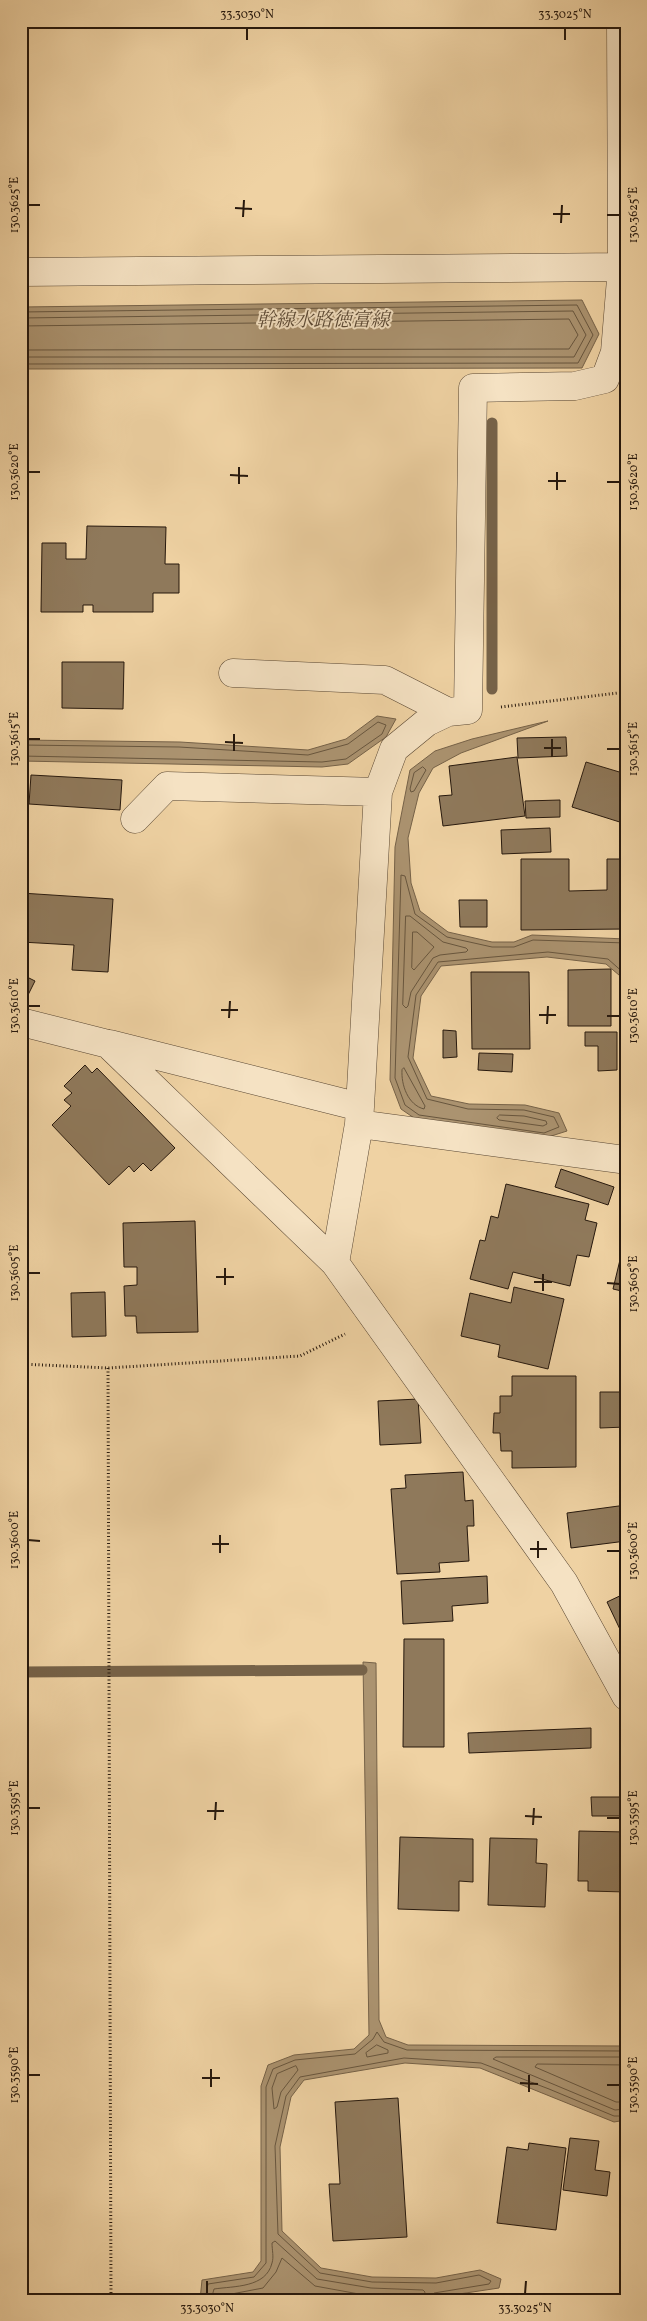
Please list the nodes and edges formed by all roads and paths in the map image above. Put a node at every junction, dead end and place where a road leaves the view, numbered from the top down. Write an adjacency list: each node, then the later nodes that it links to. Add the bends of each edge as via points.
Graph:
1 (621, 21): 2 (street)
2 (624, 268): 3 (street); 6 (street, via 614,352 605,379 575,386 473,388)
3 (21, 272)
4 (233, 673): 6 (street, via 386,680)
5 (626, 692): 6 (path)
6 (458, 711): 7 (street, via 427,722 394,749)
7 (378, 792): 8 (street, via 167,786); 11 (street)
8 (135, 819)
9 (21, 1022): 10 (street)
10 (108, 1044): 11 (street); 13 (street)
11 (360, 1115): 12 (street); 13 (street)
12 (626, 1160)
13 (335, 1263): 14 (street)
14 (374, 1320): 16 (path, via 300,1356); 17 (street, via 564,1583)
15 (21, 1364): 16 (path)
16 (108, 1368): 18 (path)
17 (626, 1696)
18 (111, 2300)

